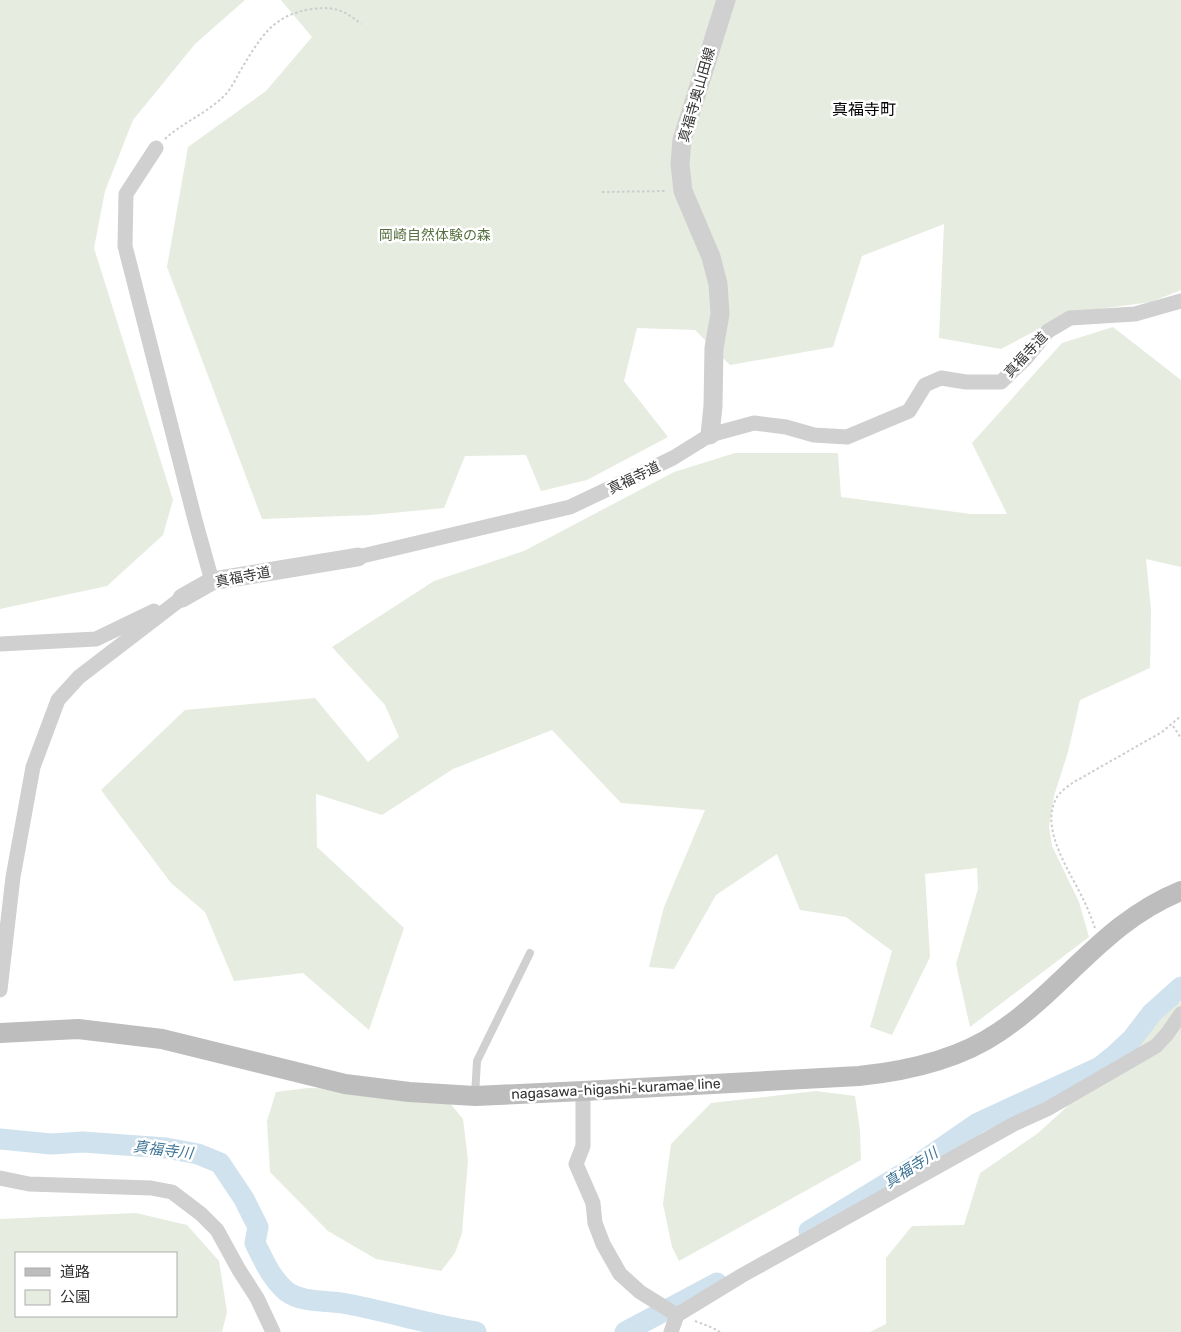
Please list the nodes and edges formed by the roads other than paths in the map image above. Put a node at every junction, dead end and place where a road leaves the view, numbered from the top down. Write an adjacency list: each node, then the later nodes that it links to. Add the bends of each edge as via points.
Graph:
1 (726, 0): 4 (street, 真福寺奥山田線, via 682,140 680,164 682,191 711,257 718,284 720,314 714,348)
2 (156, 148): 6 (street, via 126,194 125,246)
3 (1181, 301): 4 (street, 真福寺道, via 1135,314 1070,318 1048,331 1001,382 941,378 925,385 909,411 847,437 754,424)
4 (710, 435): 5 (street, 真福寺道, via 673,458 570,507)
5 (358, 557): 6 (street, 真福寺道)
6 (212, 581): 7 (street, 真福寺道)
7 (182, 598): 8 (street, via 96,639); 11 (street, 真福寺道, via 79,677 58,700 33,767 13,877)
8 (0, 644)
9 (1181, 891): 14 (main road, nagasawa-higashi-kuramae line, via 1130,918 999,1033 963,1052 910,1069 859,1076)
10 (530, 954): 15 (lane, via 477,1061)
11 (0, 990)
12 (1181, 1014): 17 (street, via 1168,1034 1138,1058)
13 (0, 1033): 15 (main road, nagasawa-higashi-kuramae line, via 78,1029 162,1039 345,1084)
14 (583, 1091): 15 (main road, nagasawa-higashi-kuramae line); 17 (street, via 583,1146 576,1164 593,1203 595,1223 603,1244 620,1274 640,1292)
15 (475, 1096)
16 (0, 1178): 18 (street, via 29,1184 151,1188 172,1192 217,1230)
17 (674, 1313): 19 (street)
18 (273, 1332)
19 (671, 1332)

